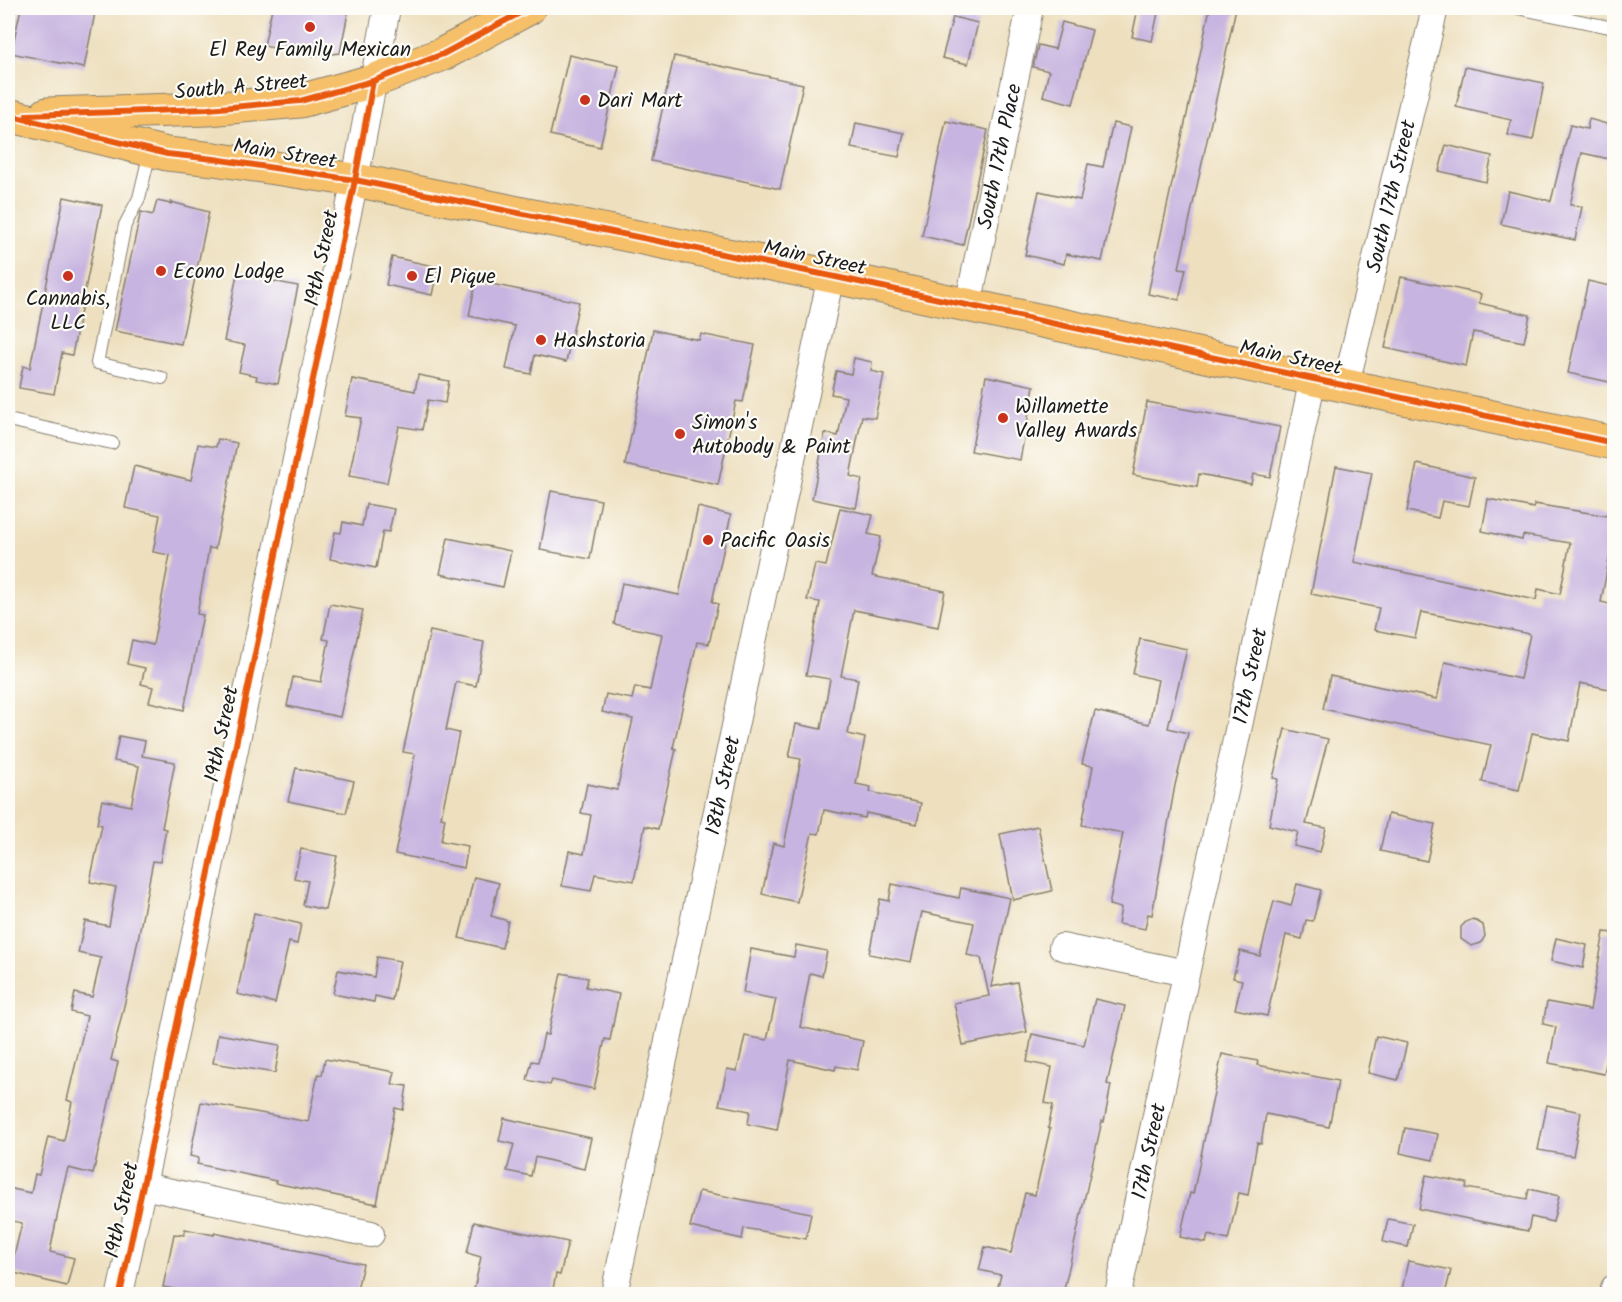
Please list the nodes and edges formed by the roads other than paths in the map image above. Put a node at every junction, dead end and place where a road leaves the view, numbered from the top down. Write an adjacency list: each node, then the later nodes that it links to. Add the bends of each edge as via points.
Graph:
1 (387, 8): 7 (street, 19th Street)
2 (529, 8): 7 (main road, South A Street, via 443,54)
3 (1030, 8): 12 (street, South 17th Place)
4 (1435, 8): 15 (street, South 17th Street)
5 (1518, 8): 6 (lane)
6 (1614, 28)
7 (373, 81): 8 (main road, South A Street, via 300,100 232,107); 10 (street, 19th Street)
8 (8, 115): 9 (main road, Main Street)
9 (150, 150): 10 (main road, Main Street); 13 (lane, via 139,198 125,225 97,363)
10 (355, 180): 11 (main road, Main Street); 21 (street, 19th Street)
11 (831, 276): 12 (main road, Main Street); 25 (street, 18th Street)
12 (968, 305): 14 (main road, Main Street)
13 (162, 378)
14 (1313, 378): 15 (main road, Main Street); 20 (street, 17th Street)
15 (1346, 386): 18 (main road, Main Street)
16 (8, 420): 17 (lane)
17 (112, 443)
18 (1614, 443)
19 (1062, 947): 20 (street)
20 (1186, 973): 26 (street, 17th Street)
21 (142, 1186): 22 (street); 24 (street, 19th Street)
22 (370, 1234)
23 (1614, 1288): 27 (street)
24 (120, 1294)
25 (614, 1294)
26 (1118, 1294)
27 (1613, 1294)

